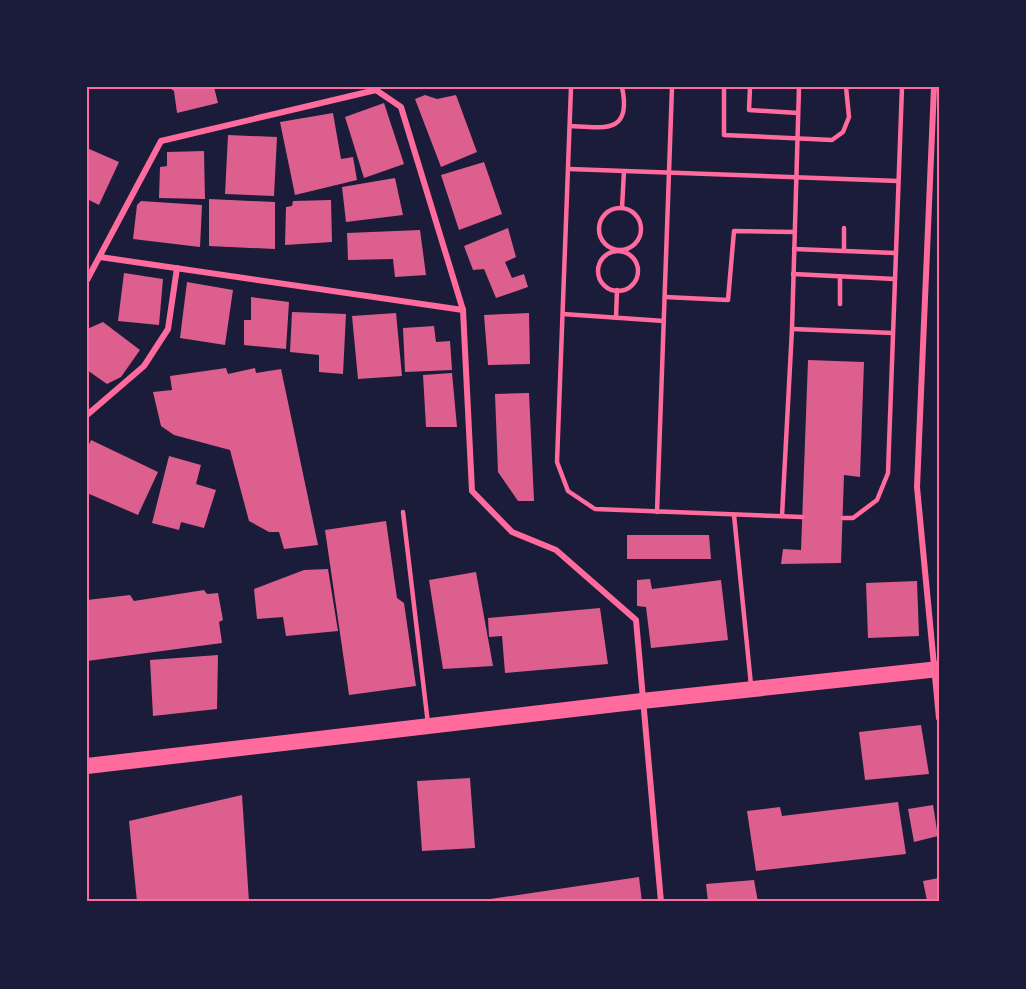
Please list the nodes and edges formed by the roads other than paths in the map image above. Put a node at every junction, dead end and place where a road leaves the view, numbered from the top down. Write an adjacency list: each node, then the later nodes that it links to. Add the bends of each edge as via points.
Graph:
1 (571, 87): 11 (lane)
2 (622, 87): 11 (lane, via 626,105 620,119 609,128)
3 (672, 87): 15 (lane)
4 (724, 87): 12 (lane, via 724,135)
5 (750, 87): 10 (lane, via 749,110)
6 (799, 87): 10 (lane)
7 (846, 87): 12 (lane, via 849,117 843,132 832,140)
8 (902, 87): 17 (lane)
9 (934, 87): 47 (street, via 917,487)
10 (798, 113): 12 (lane)
11 (570, 126): 13 (lane)
12 (797, 140): 16 (lane)
13 (569, 169): 14 (lane); 35 (lane)
14 (624, 171): 15 (lane); 18 (lane)
15 (669, 173): 16 (lane); 32 (lane)
16 (796, 178): 17 (lane); 20 (lane)
17 (898, 181): 24 (lane)
18 (622, 208): 22 (lane, via 634,213 641,232 634,245); 22 (lane, via 609,211 599,226 607,246)
19 (844, 228): 23 (lane)
20 (795, 232): 21 (lane); 32 (lane, via 734,231 728,300)
21 (794, 249): 23 (lane); 27 (lane)
22 (621, 251): 31 (lane, via 632,257 638,269 629,286); 31 (lane, via 608,253 598,268 605,286)
23 (844, 251): 24 (lane)
24 (895, 253): 29 (lane)
25 (100, 256): 26 (street); 30 (street); 34 (street, via 161,141 376,90 401,107)
26 (177, 268): 34 (street); 40 (street, via 168,329 144,366)
27 (793, 274): 28 (lane); 38 (lane)
28 (840, 277): 29 (lane); 33 (lane)
29 (895, 279): 39 (lane)
30 (87, 280)
31 (617, 290): 36 (lane)
32 (665, 297): 37 (lane)
33 (840, 304)
34 (463, 310): 49 (street, via 472,491 512,532 556,550 636,620)
35 (563, 314): 36 (lane); 42 (lane, via 557,462 568,491 595,509)
36 (616, 318): 37 (lane)
37 (664, 321): 42 (lane)
38 (792, 329): 39 (lane); 44 (lane)
39 (893, 333): 46 (lane, via 888,473 877,500 853,518)
40 (87, 415)
41 (403, 512): 51 (lane)
42 (657, 512): 43 (lane)
43 (734, 514): 44 (lane); 48 (lane)
44 (782, 516): 45 (lane)
45 (802, 517)
46 (843, 518)
47 (937, 670): 48 (highway); 50 (street)
48 (751, 689): 49 (highway)
49 (642, 701): 51 (highway); 53 (street)
50 (939, 718)
51 (429, 726): 52 (highway)
52 (87, 766)
53 (661, 902)

